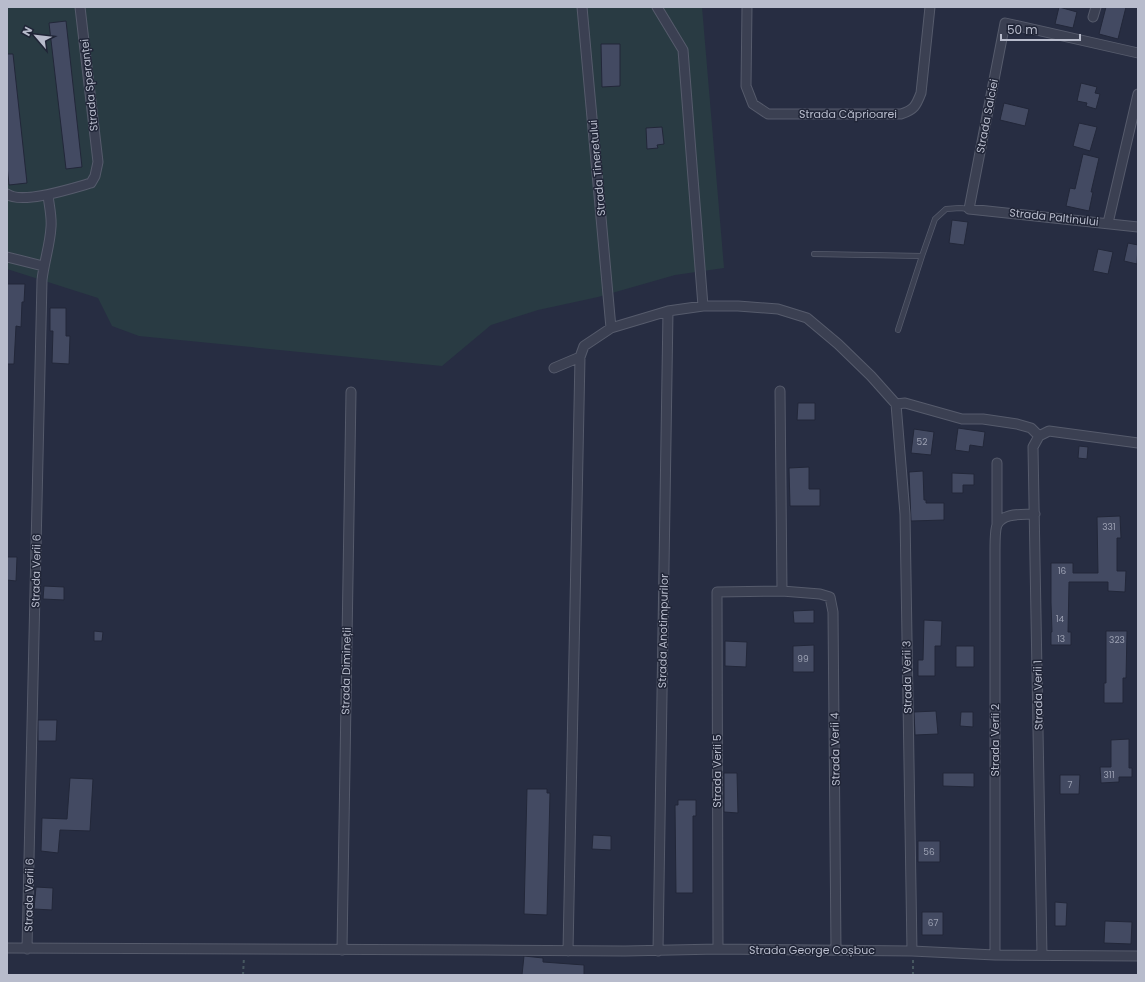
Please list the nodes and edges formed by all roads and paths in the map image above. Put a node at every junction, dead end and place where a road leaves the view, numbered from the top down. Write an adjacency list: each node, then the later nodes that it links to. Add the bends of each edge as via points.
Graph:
1 (80, 7): 11 (street, Strada Speranței, via 98,162 91,183)
2 (582, 7): 21 (street, Strada Tineretului)
3 (657, 7): 19 (street, via 683,50)
4 (747, 7): 5 (street, Strada Căprioarei, via 746,86 752,104 768,114 901,114 911,111 917,104 920,93)
5 (930, 7)
6 (1096, 7): 7 (street)
7 (1093, 17)
8 (1138, 53): 12 (street, Strada Salciei, via 1005,23)
9 (1138, 94): 13 (street)
10 (7, 195): 11 (street, via 16,198)
11 (48, 195): 18 (street, Strada Verii 6, via 51,225)
12 (969, 209): 13 (street, Strada Paltinului); 16 (lane, via 946,209 935,219)
13 (1108, 223): 14 (street, Strada Paltinului)
14 (1138, 227)
15 (814, 254): 16 (lane)
16 (922, 256): 22 (lane)
17 (7, 257): 18 (street)
18 (43, 266): 36 (street, Strada Verii 6)
19 (703, 306): 20 (street); 27 (street, via 778,309 807,318 838,344)
20 (668, 311): 21 (street); 42 (street, Strada Anotimpurilor)
21 (611, 328): 23 (street, via 584,346)
22 (898, 330)
23 (580, 357): 24 (street); 41 (street)
24 (554, 368)
25 (780, 390): 33 (street)
26 (351, 392): 39 (street, Strada Dimineții)
27 (896, 404): 28 (street, via 905,403 962,419 1017,424 1031,428); 43 (street, Strada Verii 3, via 905,514)
28 (1039, 436): 29 (street, via 1048,431); 31 (street, Strada Verii 1, via 1034,447)
29 (1138, 443)
30 (997, 463): 32 (street, Strada Verii 2)
31 (1035, 514): 32 (street, via 1008,516); 45 (street, Strada Verii 1)
32 (997, 525): 44 (street, Strada Verii 2)
33 (782, 591): 34 (street, Strada Verii 4); 40 (street, Strada Verii 4, via 830,597 833,612)
34 (717, 592): 37 (street, Strada Verii 5)
35 (7, 948): 36 (street, Strada George Coșbuc)
36 (27, 948): 38 (street, Strada George Coșbuc)
37 (718, 949): 40 (street, Strada George Coșbuc); 42 (street, Strada George Coșbuc)
38 (244, 950): 39 (street, Strada George Coșbuc); 47 (path)
39 (342, 950): 41 (street, Strada George Coșbuc)
40 (836, 950): 43 (street, Strada George Coșbuc)
41 (568, 951): 42 (street, Strada George Coșbuc)
42 (658, 951)
43 (912, 951): 44 (street, Strada George Coșbuc); 48 (path)
44 (995, 955): 45 (street, Strada George Coșbuc)
45 (1042, 955): 46 (street, Strada George Coșbuc)
46 (1138, 956)
47 (243, 975)
48 (913, 975)

